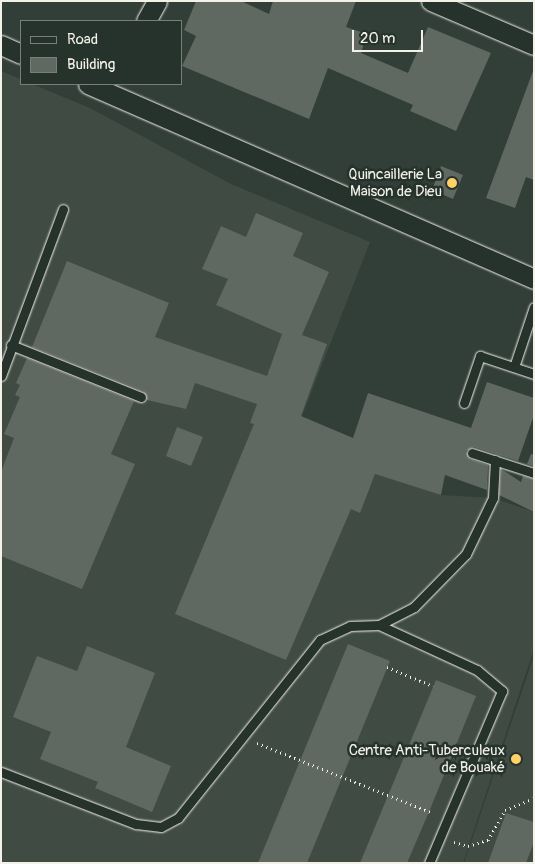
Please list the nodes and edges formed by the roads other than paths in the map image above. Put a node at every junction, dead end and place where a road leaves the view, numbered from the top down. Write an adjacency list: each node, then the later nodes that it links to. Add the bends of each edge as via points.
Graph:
1 (157, 1): 3 (street)
2 (431, 1): 5 (street)
3 (147, 20)
4 (1, 45): 6 (street)
5 (534, 45)
6 (20, 54)
7 (93, 85): 8 (street)
8 (108, 88): 10 (street)
9 (63, 209): 12 (lane)
10 (534, 279)
11 (534, 307): 13 (lane)
12 (11, 345): 15 (lane); 16 (lane)
13 (514, 367): 14 (lane); 17 (lane, via 480,356)
14 (534, 374)
15 (1, 376)
16 (141, 397)
17 (464, 403)
18 (472, 453): 19 (lane)
19 (495, 460): 20 (lane); 21 (lane, via 494,498 466,554 414,607)
20 (534, 473)
21 (379, 625): 22 (lane, via 350,626 320,640 178,818 161,827 136,824); 23 (lane, via 477,670 502,691)
22 (2, 774)
23 (429, 863)

